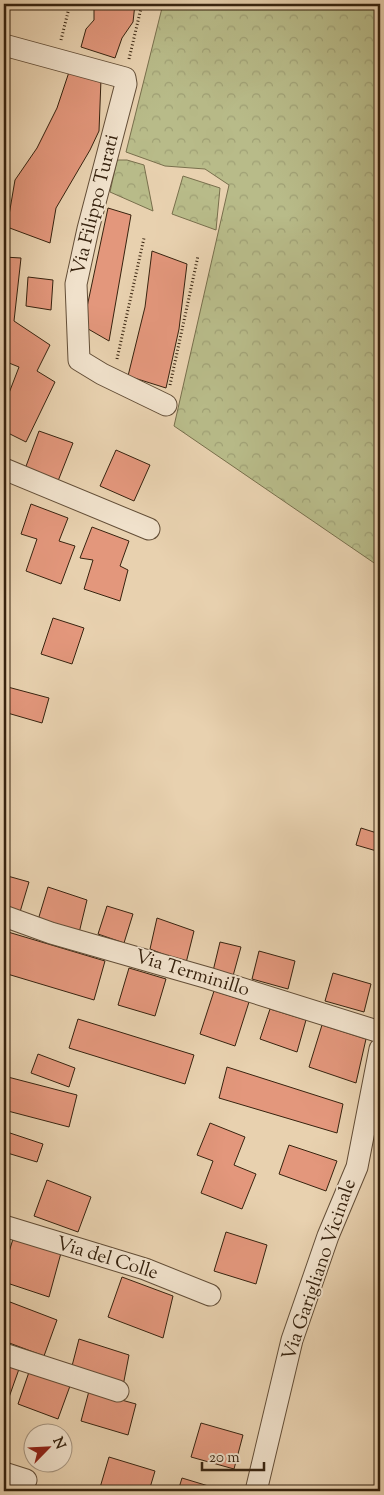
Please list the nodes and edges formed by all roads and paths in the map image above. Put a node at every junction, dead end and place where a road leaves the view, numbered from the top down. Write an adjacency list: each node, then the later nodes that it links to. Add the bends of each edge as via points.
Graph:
1 (70, 4): 4 (path)
2 (142, 4): 5 (path)
3 (4, 45): 4 (street)
4 (56, 59): 5 (street)
5 (125, 78): 8 (street, Via Filippo Turati, via 76,284 79,360)
6 (144, 238): 8 (path)
7 (198, 256): 9 (path)
8 (113, 379): 9 (street, Via Filippo Turati)
9 (166, 405)
10 (4, 469): 11 (street)
11 (149, 529)
12 (4, 916): 13 (street, Via Terminillo)
13 (380, 1032)
14 (380, 1049): 21 (street, Via Garigliano Vicinale, via 357,1167 328,1236 292,1340)
15 (4, 1226): 16 (street, Via del Colle, via 145,1268)
16 (210, 1295)
17 (4, 1354): 18 (street)
18 (118, 1391)
19 (4, 1473): 20 (street)
20 (26, 1480)
21 (256, 1491)

